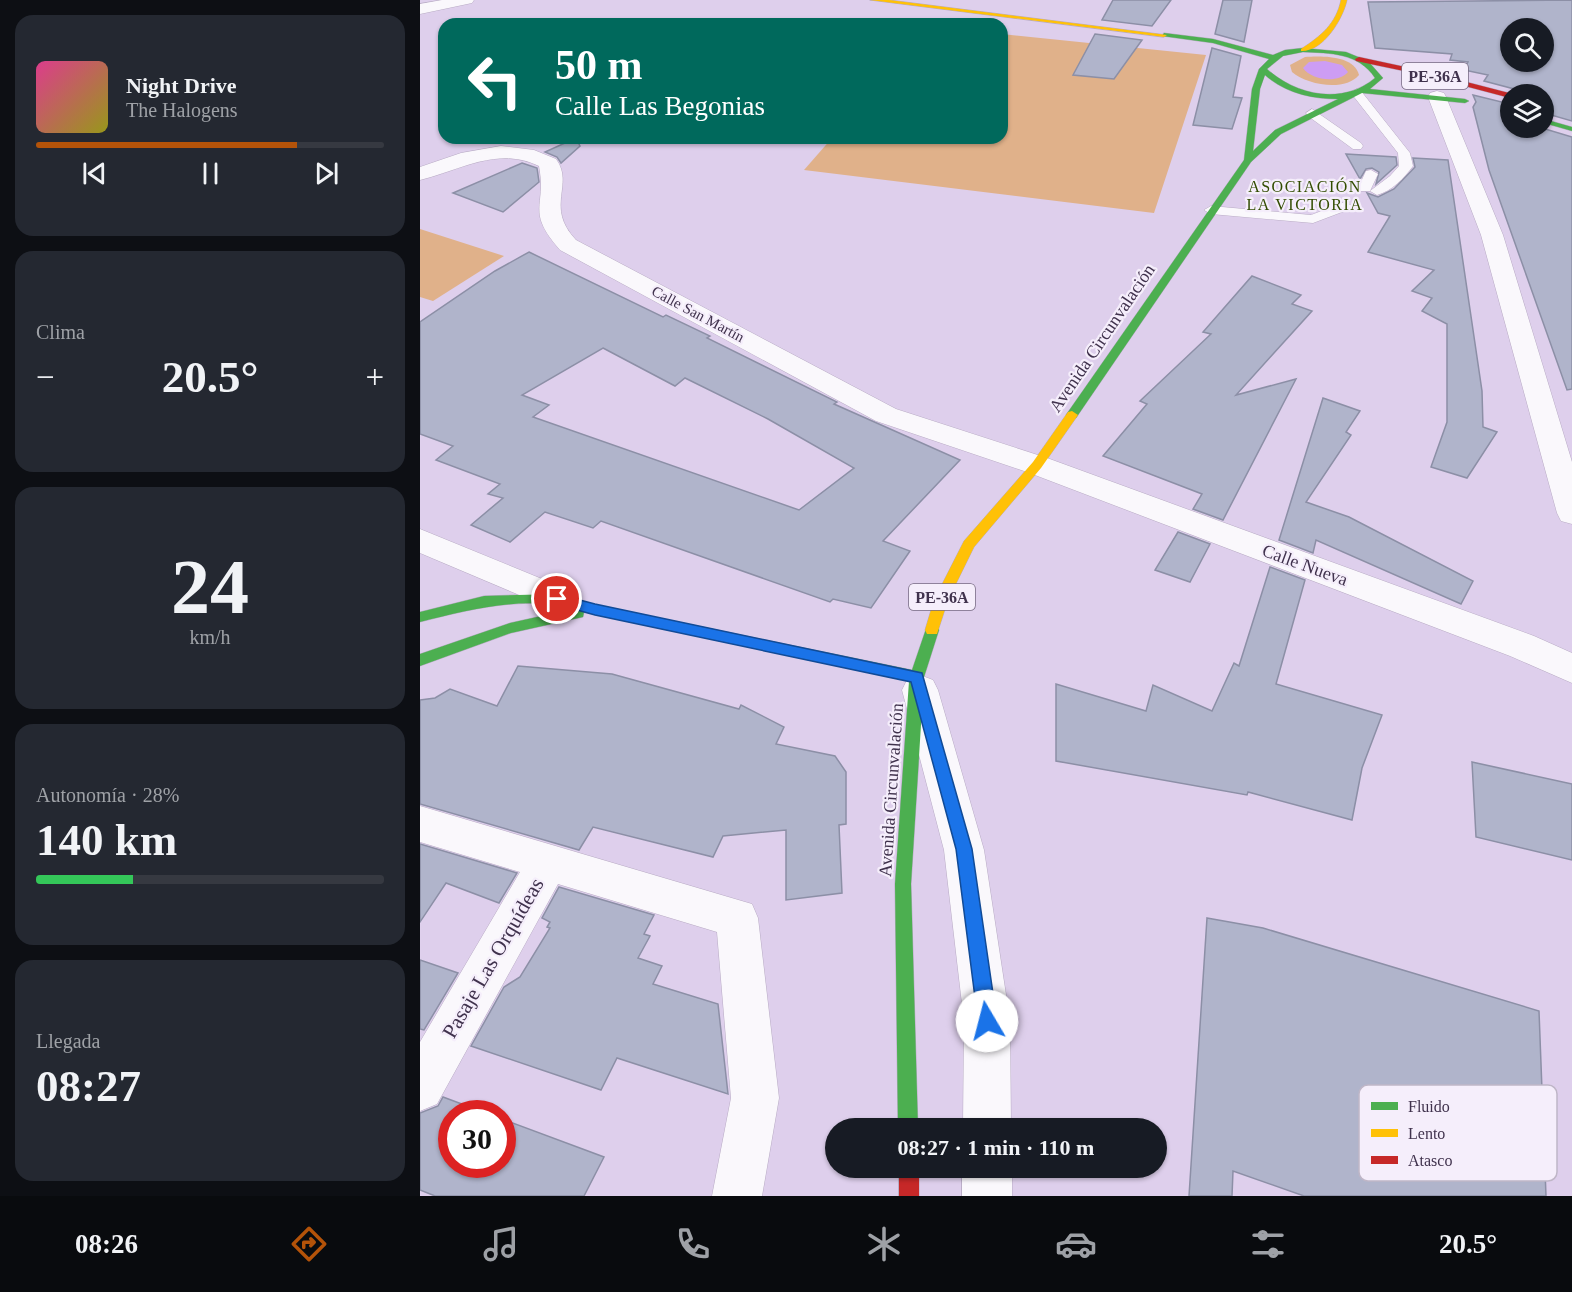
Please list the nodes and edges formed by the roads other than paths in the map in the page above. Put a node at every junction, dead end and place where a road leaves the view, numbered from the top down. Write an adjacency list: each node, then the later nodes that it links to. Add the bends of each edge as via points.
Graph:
1 (466, 0): 5 (street)
2 (873, 0): 11 (main road, via 1213,41)
3 (944, 0): 6 (main road)
4 (1344, 0): 7 (main road, via 1340,18)
5 (420, 9)
6 (1223, 30)
7 (1330, 32): 9 (main road); 10 (main road)
8 (1270, 40): 9 (main road)
9 (1299, 50): 10 (main road); 11 (main road)
10 (1353, 57): 12 (main road, via 1374,68 1379,78 1372,88); 13 (main road, PE-36A)
11 (1267, 63): 12 (main road, via 1272,80 1293,90 1322,95); 20 (main road, via 1256,89)
12 (1358, 93): 14 (main road, PE-36A); 16 (main road, Avenida Circunvalación / PE-36A); 22 (lane, via 1404,153 1406,166 1395,179 1371,189)
13 (1500, 93)
14 (1437, 97): 15 (main road, PE-36A); 26 (street, via 1492,235)
15 (1500, 108)
16 (1312, 113): 19 (lane); 20 (main road, Avenida Circunvalación / PE-36A, via 1278,132)
17 (1554, 124): 18 (main road)
18 (1572, 129)
19 (1357, 147)
20 (1248, 160): 24 (main road, Avenida Circunvalación / PE-36A)
21 (420, 174): 25 (street, Calle San Martín, via 466,157 491,153 538,156 549,163 552,174 548,219 568,245 886,415)
22 (1371, 174)
23 (1349, 207): 24 (lane, via 1324,219)
24 (1211, 210): 25 (main road, Avenida Circunvalación / PE-36A)
25 (1037, 465): 32 (street, Calle Nueva, via 1511,642); 33 (main road, Avenida Circunvalación / PE-36A, via 969,544 941,600)
26 (1572, 513)
27 (420, 540): 28 (street)
28 (557, 599): 29 (main road); 30 (main road, via 484,601)
29 (595, 610): 31 (main road, via 510,628); 33 (main road)
30 (420, 617)
31 (420, 660)
32 (1572, 669)
33 (917, 677): 37 (main road, Avenida Circunvalación / PE-36A, via 903,884); 38 (street, via 964,849 987,1021)
34 (420, 824): 35 (street)
35 (549, 861): 36 (street, Pasaje Las Orquídeas); 41 (street, via 737,918 755,1098)
36 (420, 1087)
37 (908, 1118)
38 (987, 1118)
39 (909, 1178): 42 (main road)
40 (987, 1178): 43 (street)
41 (737, 1196)
42 (909, 1196)
43 (987, 1196)

